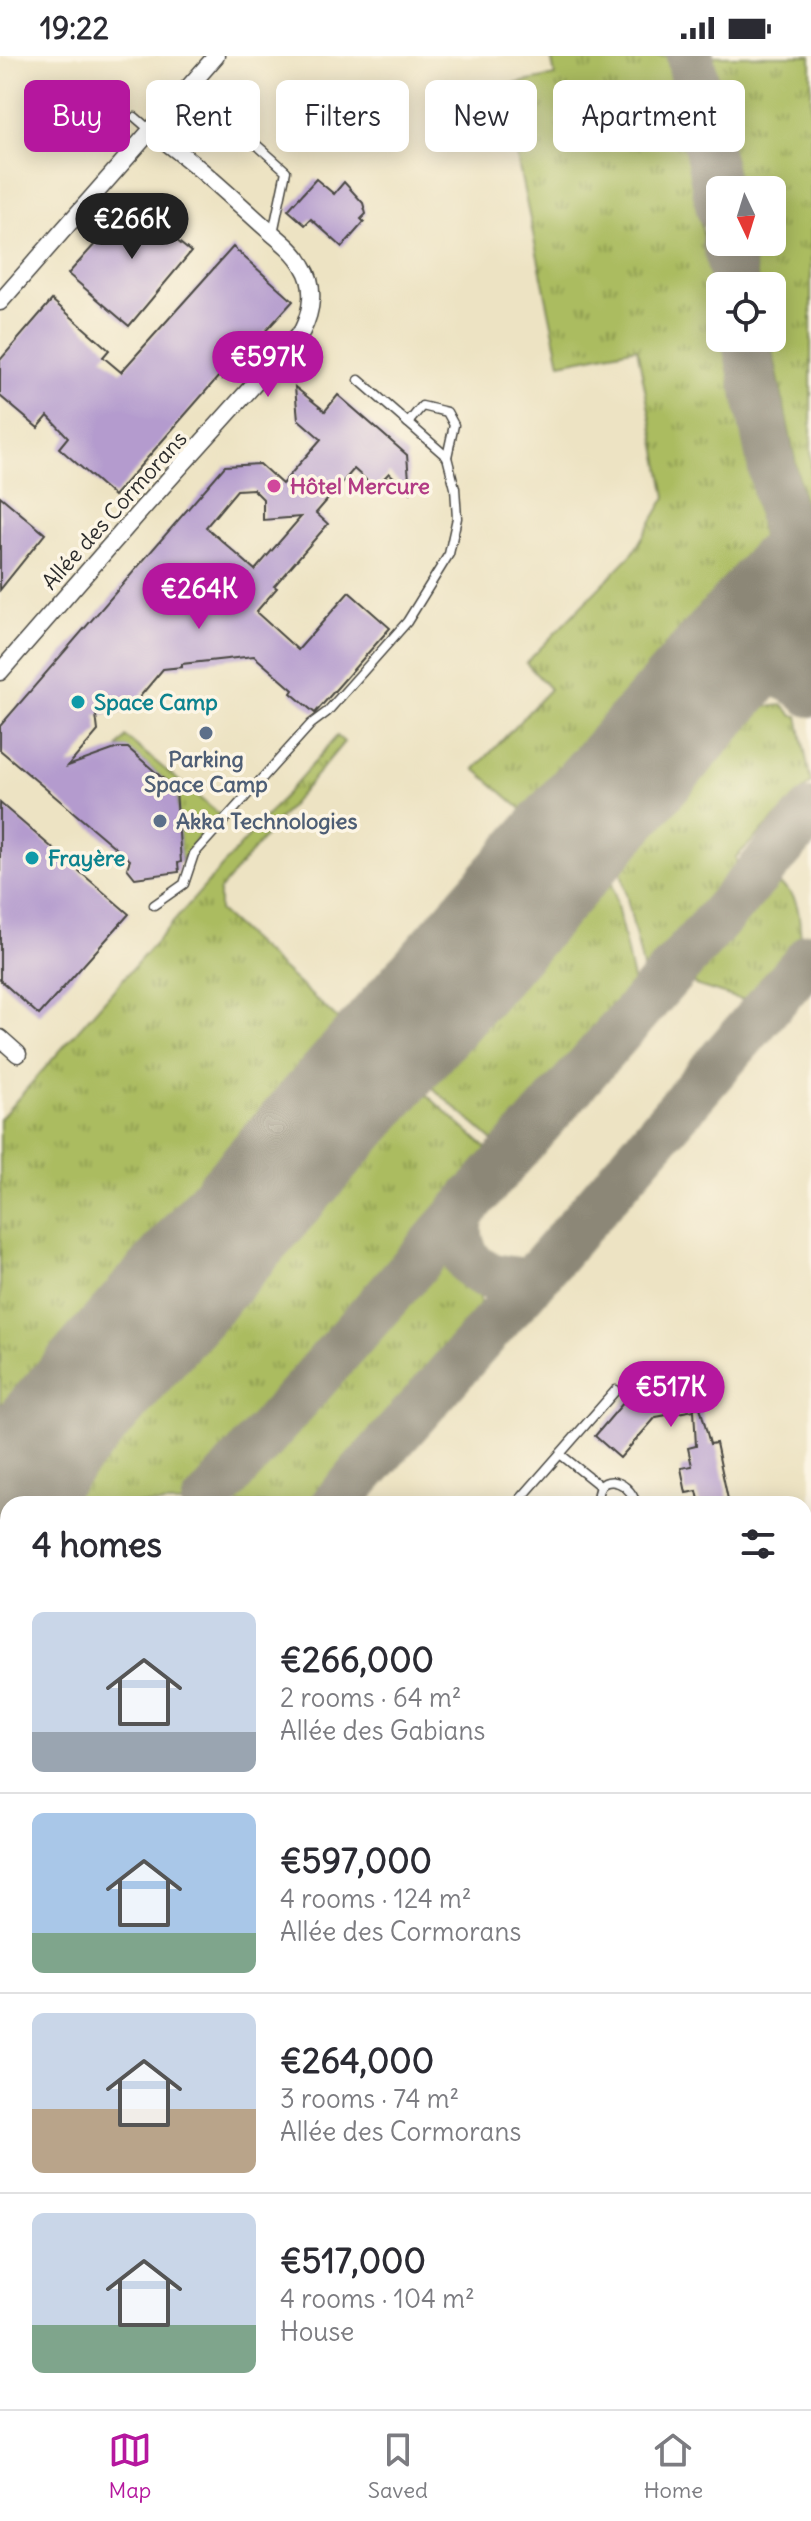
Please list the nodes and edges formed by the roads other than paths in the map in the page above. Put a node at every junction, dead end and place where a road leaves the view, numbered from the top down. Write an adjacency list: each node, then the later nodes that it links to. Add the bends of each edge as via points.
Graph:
1 (216, 56): 2 (street)
2 (194, 80)
3 (135, 117): 4 (lane)
4 (146, 127)
5 (146, 135): 9 (street)
6 (260, 148): 8 (lane, via 286,171)
7 (180, 152): 8 (street, Allée des Cormorans)
8 (272, 234): 13 (street, Allée des Cormorans, via 304,266 310,281 312,298 302,331)
9 (0, 302)
10 (359, 380): 11 (lane)
11 (408, 423): 12 (lane); 12 (lane, via 422,406 447,412 454,425)
12 (447, 457): 14 (lane, via 457,518 449,554 407,622 194,854 184,884)
13 (0, 672)
14 (154, 905)
15 (0, 1038): 16 (street)
16 (18, 1054)
17 (616, 1390): 18 (lane)
18 (560, 1454): 19 (lane); 20 (lane)
19 (600, 1486): 21 (lane); 22 (lane, via 620,1482)
20 (523, 1496)
21 (597, 1496)
22 (632, 1496)

